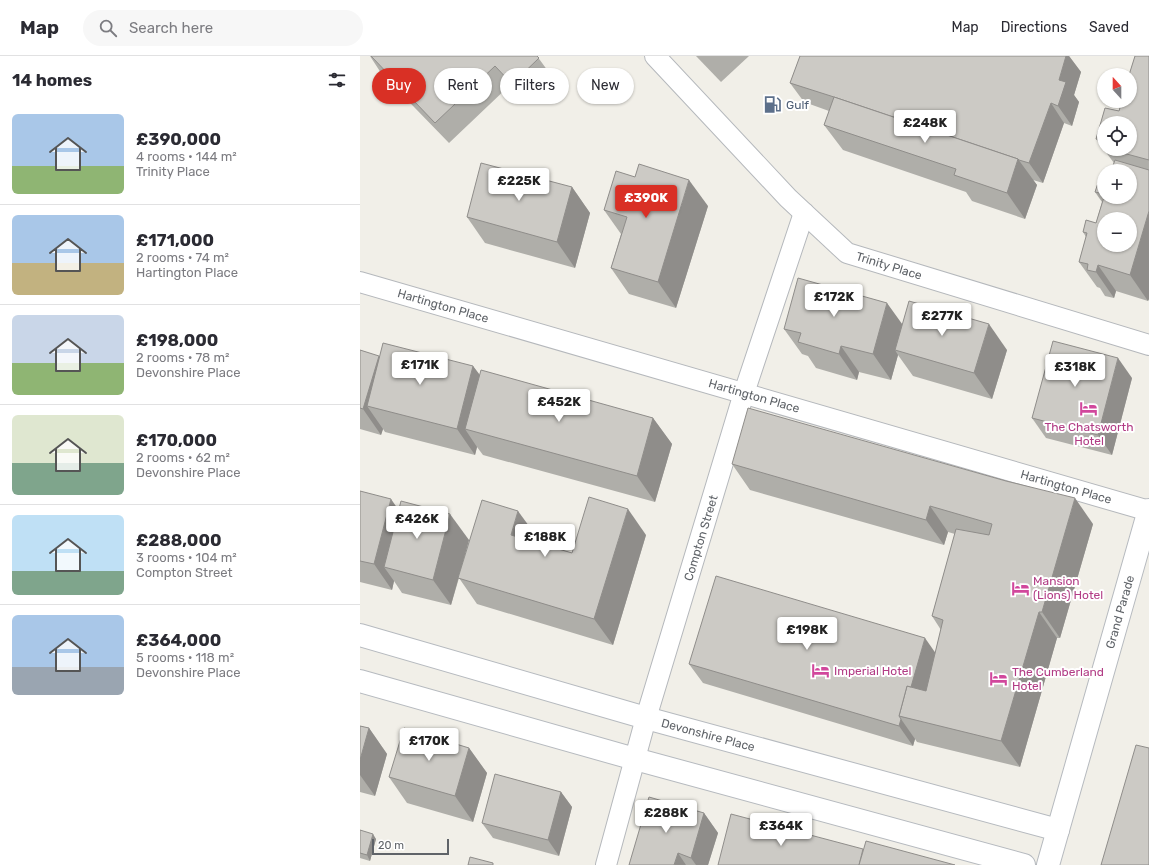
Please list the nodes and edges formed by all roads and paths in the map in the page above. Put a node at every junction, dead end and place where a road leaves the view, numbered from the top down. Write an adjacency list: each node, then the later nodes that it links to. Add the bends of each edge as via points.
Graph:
1 (655, 56): 2 (street, Trinity Place)
2 (804, 213): 4 (street, Trinity Place, via 847,253); 5 (street, Compton Street)
3 (360, 282): 5 (street, Hartington Place)
4 (1149, 345)
5 (744, 393): 6 (street, Hartington Place); 9 (street, Compton Street)
6 (1149, 510): 11 (main road, Grand Parade)
7 (360, 635): 9 (main road, Devonshire Place)
8 (360, 680): 10 (main road)
9 (646, 718): 10 (street, Compton Street); 11 (main road, Devonshire Place)
10 (635, 759): 12 (street, Compton Street); 13 (main road)
11 (1058, 830): 14 (main road, Grand Parade)
12 (606, 865)
13 (1024, 865)
14 (1048, 865)

